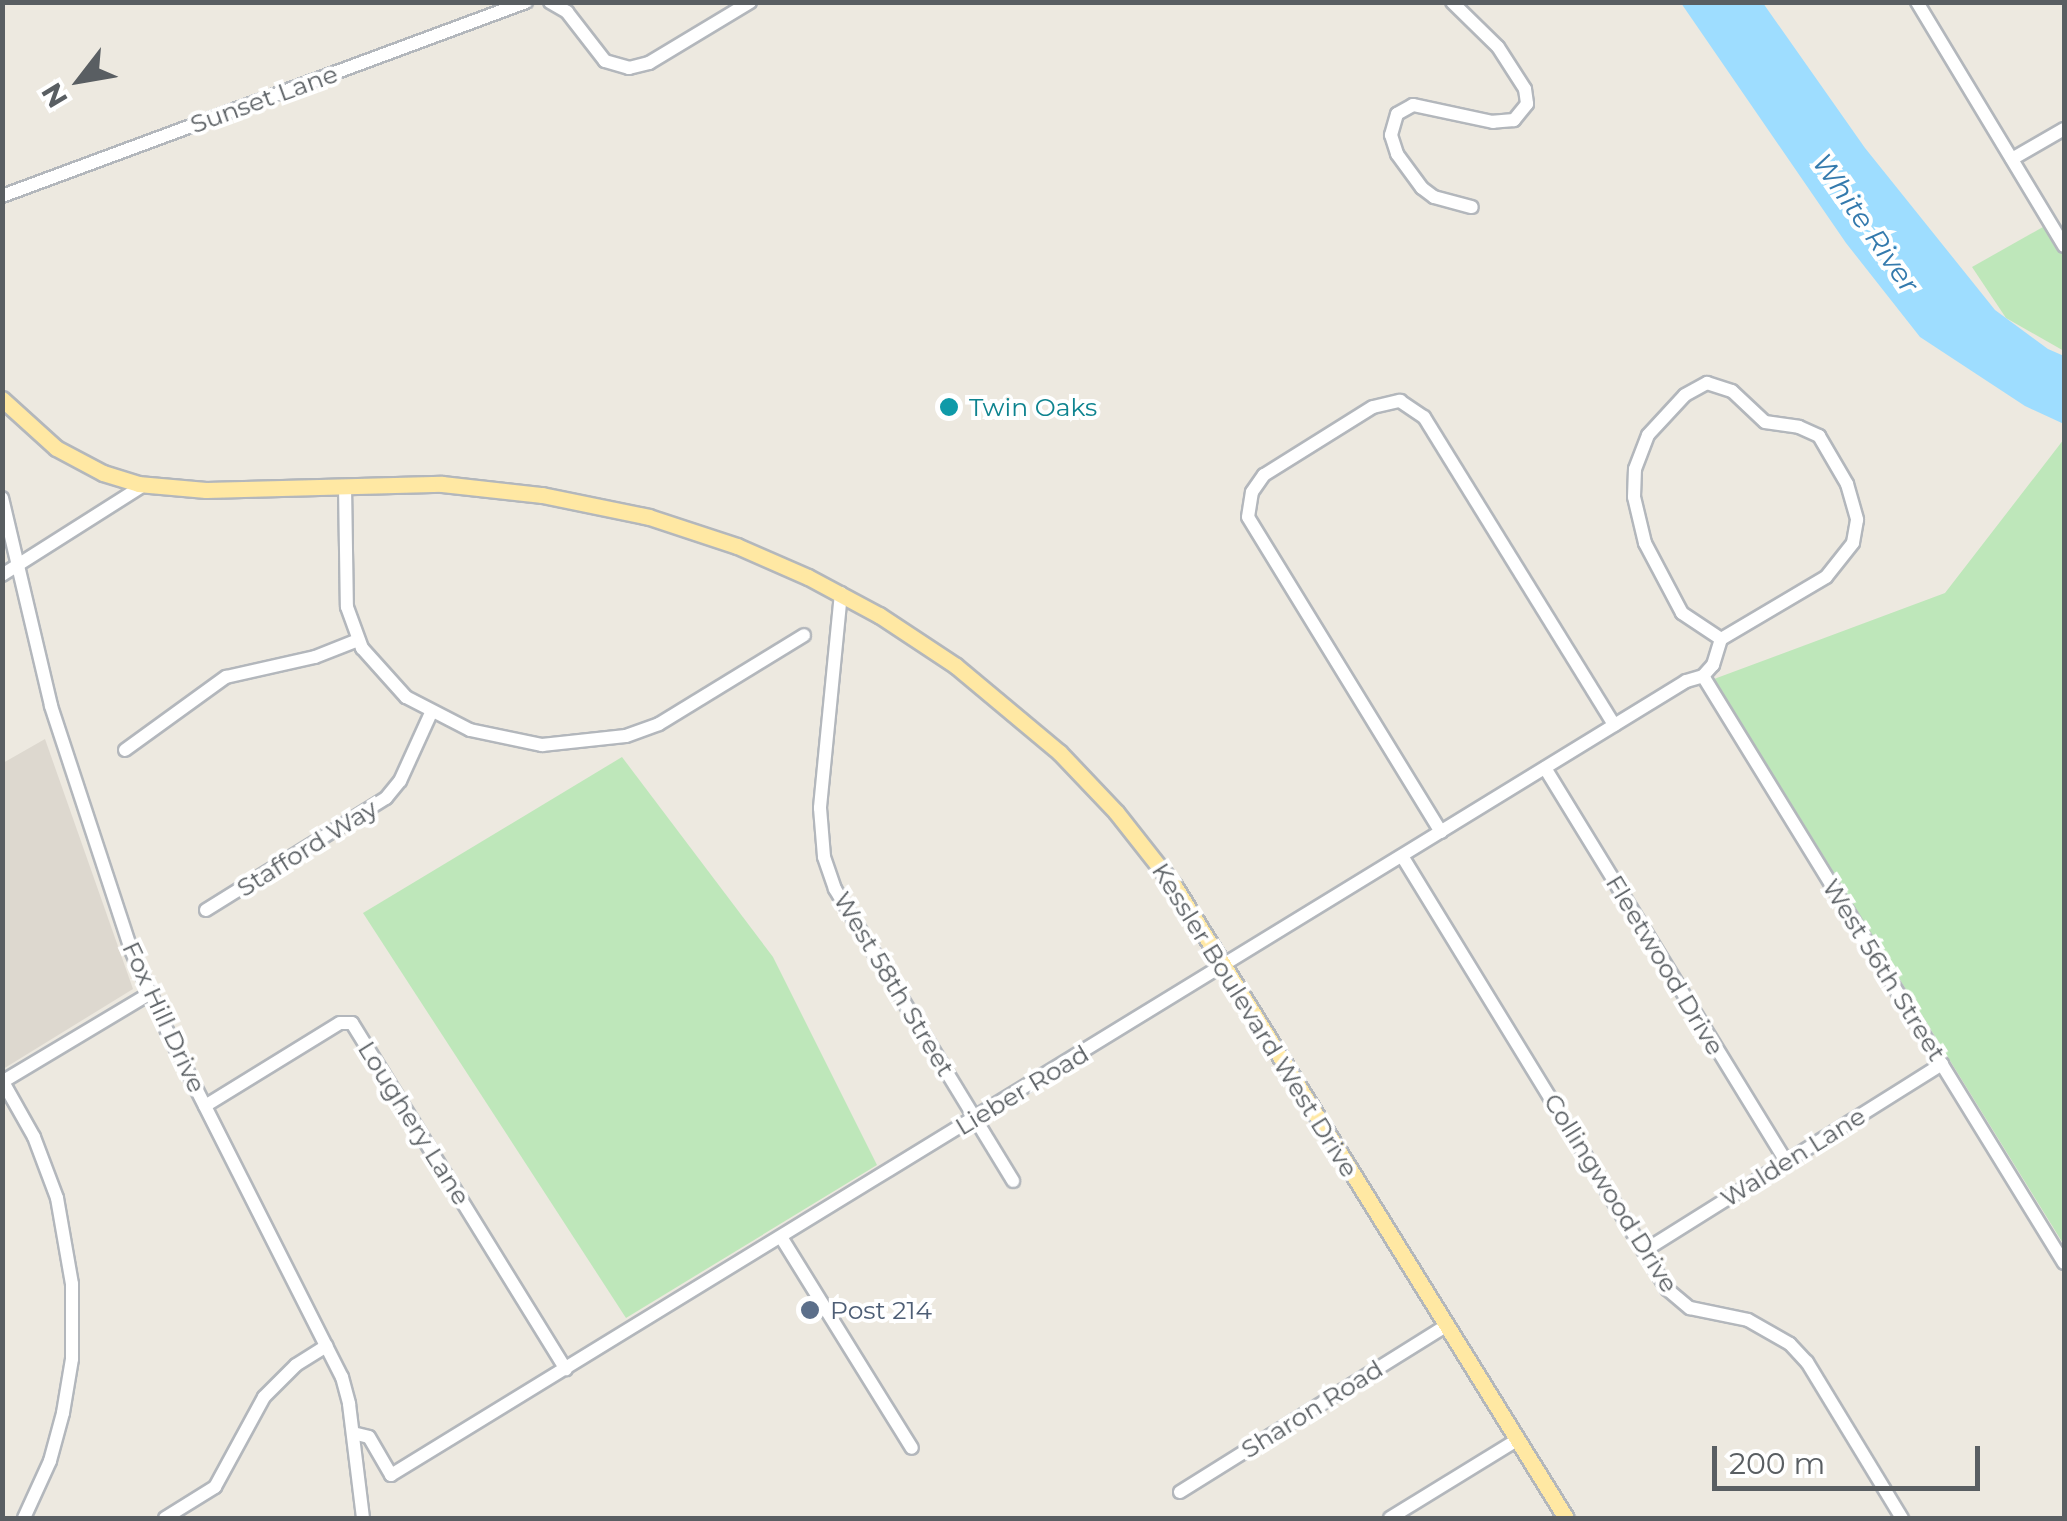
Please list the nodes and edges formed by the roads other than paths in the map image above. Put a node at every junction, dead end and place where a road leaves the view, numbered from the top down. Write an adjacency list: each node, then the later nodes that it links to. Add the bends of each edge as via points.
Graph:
1 (526, 2): 8 (street, Sunset Lane)
2 (550, 2): 3 (street, via 568,12 605,61 632,68)
3 (750, 2)
4 (1452, 2): 9 (street, via 1498,47 1527,104 1514,120 1493,122 1413,105 1397,114 1392,134 1396,154 1422,188)
5 (1917, 2): 7 (street)
6 (2064, 129): 7 (street)
7 (2012, 159): 10 (street)
8 (2, 196)
9 (1472, 206)
10 (2064, 246)
11 (2, 399): 12 (main road, Kessler Boulevard West Drive, via 56,448 103,473)
12 (144, 484): 13 (main road, Kessler Boulevard West Drive, via 192,490); 15 (street)
13 (345, 486): 17 (main road, Kessler Boulevard West Drive, via 488,488 612,508 737,546); 19 (street, via 348,607)
14 (2, 498): 15 (street, Fox Hill Drive)
15 (18, 565): 16 (street); 30 (street, Fox Hill Drive, via 51,706)
16 (2, 574)
17 (841, 594): 29 (main road, Kessler Boulevard West Drive, via 971,677 1059,752 1137,838); 34 (street, West 58th Street, via 820,808 824,857 835,888)
18 (804, 635): 22 (street, via 659,724 609,740 518,742)
19 (358, 640): 22 (street, via 396,688); 24 (street, via 226,676)
20 (1721, 640): 20 (street, via 1682,613 1647,548 1634,497 1635,469 1648,436 1685,395 1707,383 1732,391 1765,422 1819,436 1847,484 1857,520 1853,543 1826,576); 21 (street)
21 (1703, 676): 23 (street, Lieber Road); 31 (street, West 56th Street)
22 (432, 713): 28 (street, Stafford Way, via 386,798)
23 (1614, 725): 25 (street, Lieber Road); 26 (street, via 1424,417 1408,404 1379,404 1264,475 1250,496 1250,525)
24 (125, 750)
25 (1544, 768): 26 (street, Lieber Road); 35 (street, Fleetwood Drive)
26 (1440, 832): 27 (street, Lieber Road)
27 (1402, 856): 29 (street, Lieber Road); 38 (street, Collingwood Drive)
28 (206, 910)
29 (1226, 965): 34 (street, Lieber Road); 40 (main road, Kessler Boulevard West Drive)
30 (148, 994): 32 (street); 33 (street, Fox Hill Drive)
31 (1942, 1064): 35 (street, Walden Lane); 39 (street, West 56th Street)
32 (3, 1082): 47 (street, via 57,1198 72,1284 72,1359 63,1413)
33 (204, 1106): 41 (street, Fox Hill Drive); 42 (street, Loughery Lane, via 342,1022 352,1024)
34 (976, 1118): 36 (street, West 58th Street); 37 (street, Lieber Road)
35 (1786, 1162): 38 (street, Walden Lane)
36 (1013, 1181)
37 (781, 1237): 42 (street, Lieber Road); 45 (street)
38 (1644, 1251): 52 (street, Collingwood Drive, via 1679,1301 1756,1322 1790,1344)
39 (2064, 1263)
40 (1446, 1326): 44 (main road, Kessler Boulevard West Drive); 46 (street, Sharon Road)
41 (326, 1346): 43 (street, Fox Hill Drive, via 342,1377); 48 (street, via 264,1397 215,1487)
42 (566, 1369): 43 (street, Lieber Road, via 391,1474 369,1437)
43 (353, 1433): 49 (street, Fox Hill Drive)
44 (1517, 1440): 50 (street); 51 (main road, Kessler Boulevard West Drive)
45 (912, 1448)
46 (1180, 1492)
47 (24, 1518)
48 (165, 1518)
49 (363, 1518)
50 (1390, 1518)
51 (1566, 1518)
52 (1902, 1518)

